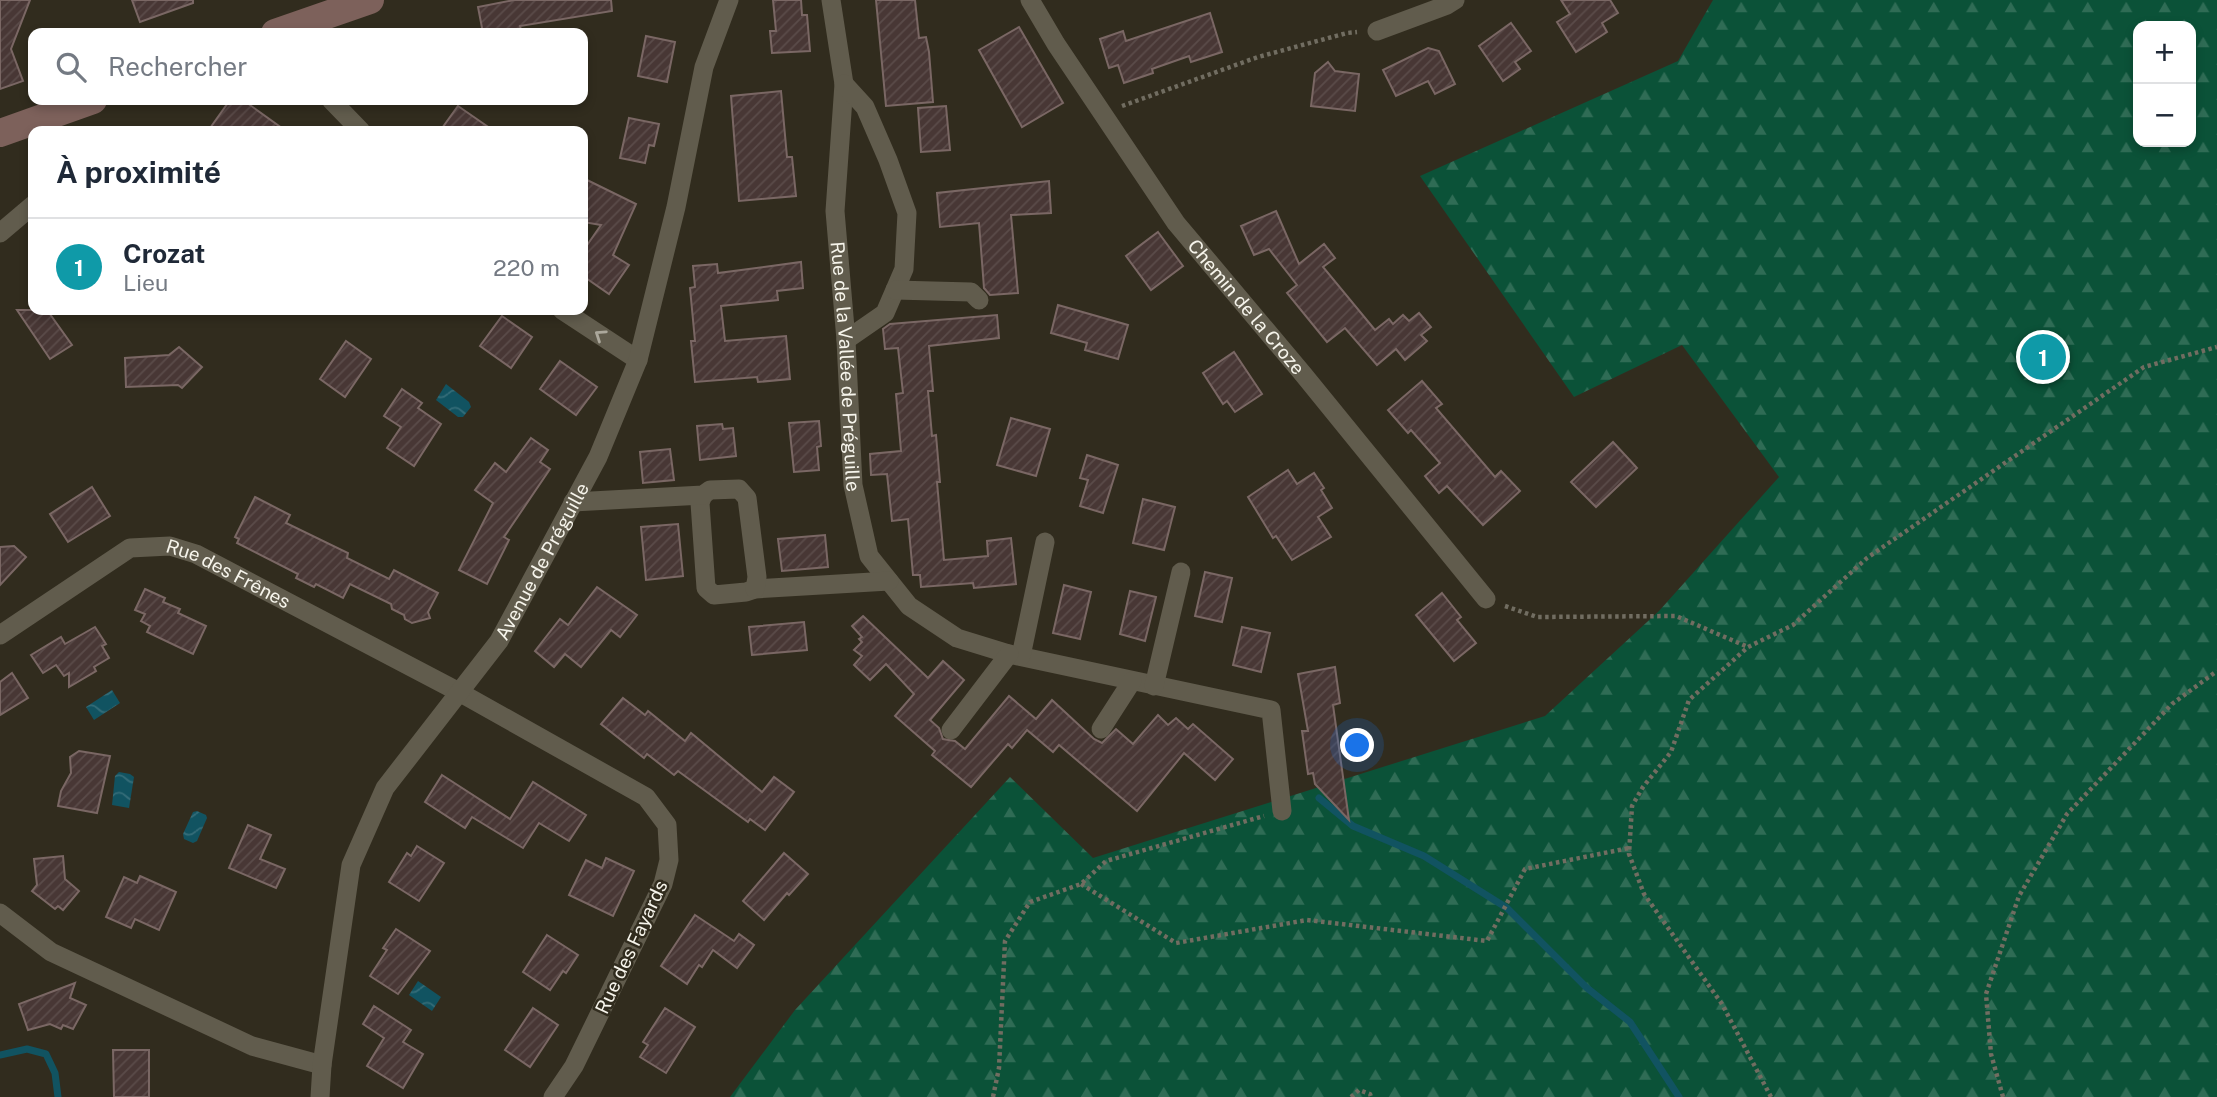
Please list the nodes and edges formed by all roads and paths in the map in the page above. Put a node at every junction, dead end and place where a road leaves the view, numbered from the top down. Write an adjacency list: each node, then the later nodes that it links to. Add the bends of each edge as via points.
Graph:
1 (370, 0): 6 (main road)
2 (729, 0): 24 (street, Avenue de Préguille, via 704,68)
3 (831, 0): 8 (street, Rue de la Vallée de Préguille)
4 (1030, 0): 11 (street, Chemin de la Croze)
5 (1455, 0): 7 (street)
6 (289, 28)
7 (1377, 31): 11 (path, via 1347,33 1258,57)
8 (844, 84): 19 (street, via 865,107 907,213 904,269); 22 (street, Rue de la Vallée de Préguille, via 835,211)
9 (85, 105): 12 (main road)
10 (336, 105): 14 (street)
11 (1102, 113): 31 (street, Chemin de la Croze, via 1176,223)
12 (56, 122): 13 (main road)
13 (36, 126)
14 (356, 126)
15 (28, 128): 16 (main road)
16 (0, 133)
17 (28, 209): 18 (street)
18 (0, 233)
19 (895, 290): 20 (street, via 971,292); 22 (street, via 885,313)
20 (979, 300)
21 (570, 315): 24 (street, one-way to 21)
22 (846, 340): 29 (street, Rue de la Vallée de Préguille, via 853,485 869,556)
23 (2217, 347): 33 (path, via 2144,367 1867,558 1793,625)
24 (638, 360): 26 (street, Avenue de Préguille, via 598,457)
25 (703, 495): 26 (street); 30 (street, via 710,490 739,489 747,498); 30 (street, via 706,588 714,595)
26 (573, 502): 38 (street, Avenue de Préguille, via 499,641)
27 (1045, 542): 34 (street)
28 (1181, 572): 37 (street)
29 (889, 581): 30 (street); 34 (street, Rue de la Vallée de Préguille, via 909,606 957,638)
30 (755, 589)
31 (1486, 599): 33 (path, via 1537,617 1676,616)
32 (0, 635): 38 (street, Rue des Frênes, via 130,548 170,546 196,554)
33 (1748, 647): 42 (path, via 1689,700 1671,752 1632,806)
34 (1015, 655): 36 (street, Rue de la Vallée de Préguille); 40 (street)
35 (2217, 671): 52 (path, via 2172,704 2067,814 2019,897 1986,994 1991,1054)
36 (1132, 681): 37 (street, Rue de la Vallée de Préguille); 39 (street)
37 (1154, 686): 41 (street, Rue de la Vallée de Préguille, via 1271,710)
38 (459, 692): 45 (street, Avenue de Préguille, via 385,788 351,865); 47 (street, Rue des Fayards, via 646,797 667,825 669,860 663,884 574,1066)
39 (1101, 729)
40 (951, 730)
41 (1282, 811): 43 (path, via 1106,861)
42 (1629, 848): 43 (path, via 1525,869 1487,941 1307,920 1176,943); 51 (path, via 1644,894 1722,1004)
43 (1081, 884): 48 (path, via 1030,902 1004,941 999,1068)
44 (0, 913): 45 (street, via 51,952 252,1046)
45 (322, 1065): 46 (street, Avenue de Préguille)
46 (320, 1097)
47 (553, 1097)
48 (993, 1097)
49 (1351, 1097): 50 (path, via 1359,1090)
50 (1371, 1097)
51 (1771, 1097)
52 (2003, 1097)

